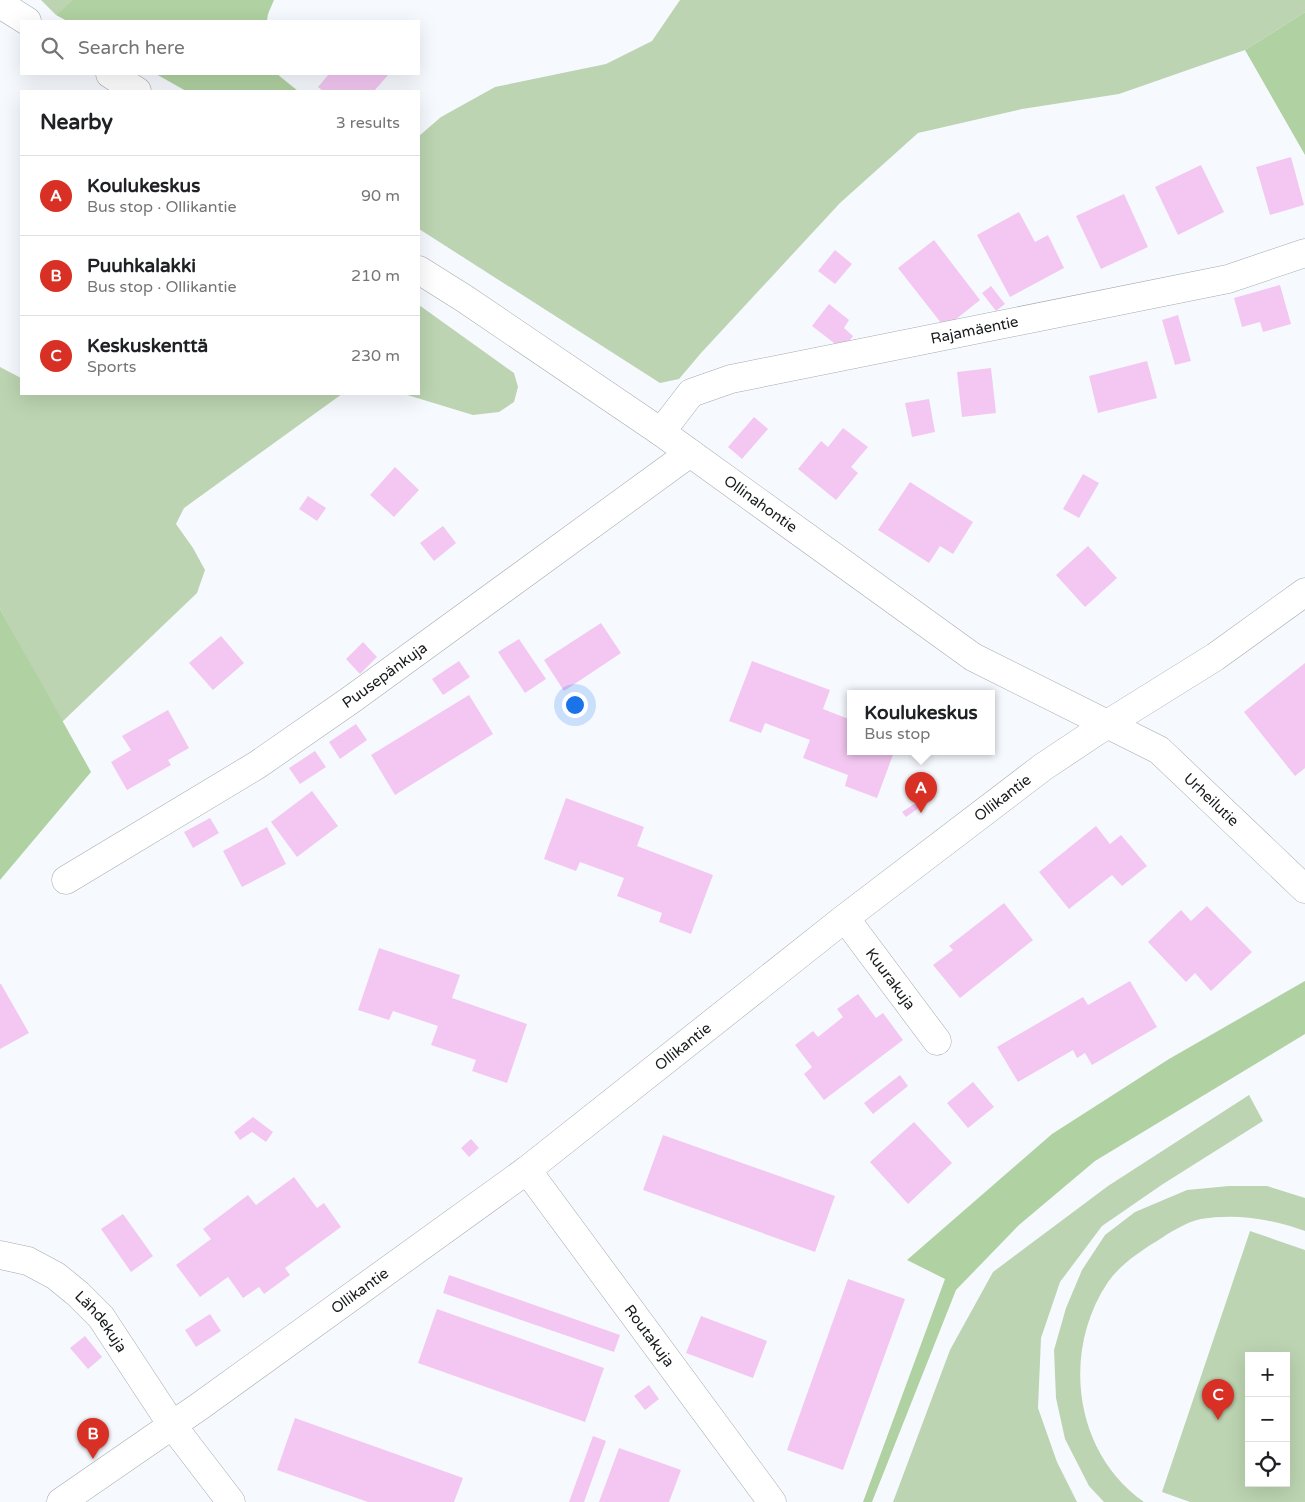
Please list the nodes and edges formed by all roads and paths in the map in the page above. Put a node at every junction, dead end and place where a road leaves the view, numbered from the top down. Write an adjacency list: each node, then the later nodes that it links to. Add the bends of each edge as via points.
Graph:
1 (0, 4): 2 (street)
2 (25, 20)
3 (112, 75): 4 (street)
4 (135, 90)
5 (1305, 253): 7 (street, Rajamäentie, via 1228,278 731,379 692,393)
6 (420, 271): 7 (street, Ollinahontie)
7 (661, 432): 8 (street, Ollinahontie)
8 (690, 453): 10 (street, Ollinahontie, via 972,657); 11 (street, Puusepänkuja, via 257,766)
9 (1305, 592): 10 (street, Ollikantie, via 1215,657)
10 (1109, 724): 12 (street, Urheilutie, via 1159,750); 13 (street, Ollikantie, via 1035,773)
11 (66, 880)
12 (1305, 889)
13 (845, 918): 14 (street, Kuurakuja); 15 (street, Ollikantie)
14 (937, 1040)
15 (527, 1170): 17 (street, Ollikantie); 20 (street, Routakuja)
16 (0, 1255): 17 (street, Lähdekuja, via 28,1262 56,1276 78,1294 101,1317)
17 (172, 1425): 18 (street, Ollikantie); 19 (street, Lähdekuja)
18 (62, 1502)
19 (230, 1502)
20 (772, 1502)

